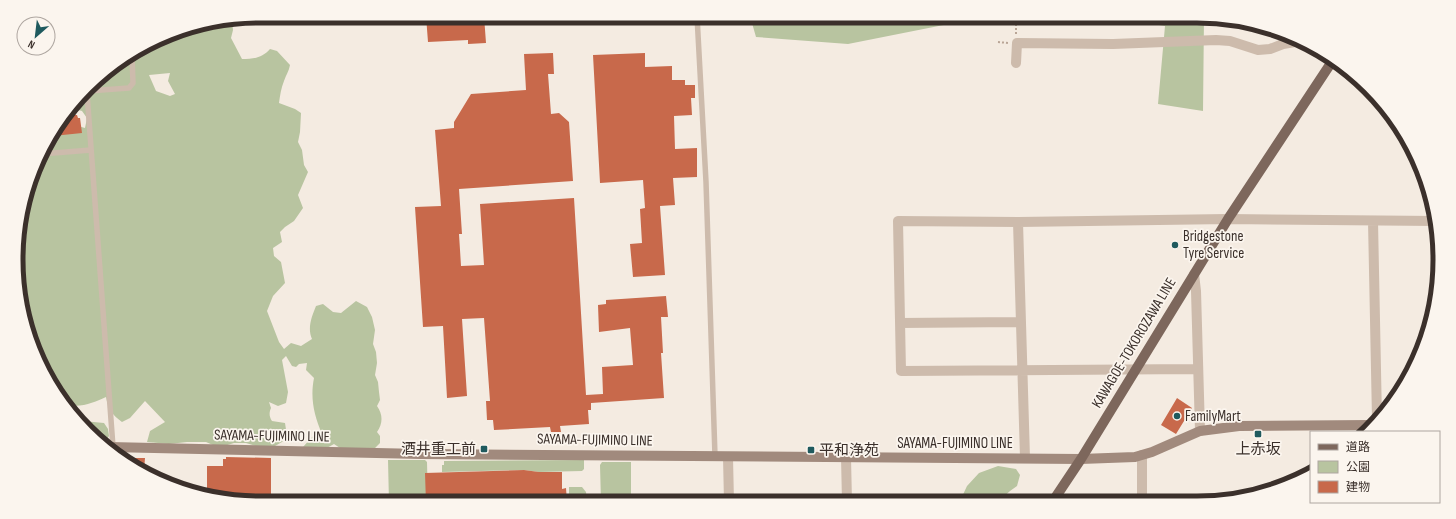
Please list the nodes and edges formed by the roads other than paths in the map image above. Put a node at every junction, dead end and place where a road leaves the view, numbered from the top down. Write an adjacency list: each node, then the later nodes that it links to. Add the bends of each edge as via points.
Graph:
1 (696, 23): 26 (lane, via 706,182)
2 (1291, 43): 4 (street, via 1258,50 1230,41 1216,40 1113,44 1017,43)
3 (132, 60): 6 (lane, via 133,83 129,88)
4 (1016, 63)
5 (1330, 65): 10 (main road, KAWAGOE-TOKOROZAWA LINE)
6 (93, 91)
7 (87, 98): 8 (lane)
8 (91, 150): 9 (lane); 23 (lane)
9 (48, 153)
10 (1228, 219): 11 (street); 13 (street); 14 (main road, KAWAGOE-TOKOROZAWA LINE)
11 (1373, 221): 12 (street); 20 (street)
12 (1430, 221)
13 (1018, 222): 15 (street); 16 (street, via 898,221)
14 (1194, 274): 17 (main road, KAWAGOE-TOKOROZAWA LINE); 18 (street)
15 (1020, 322): 16 (street); 19 (street)
16 (900, 323): 19 (street, via 901,371)
17 (1136, 369): 18 (street); 19 (street); 30 (main road, KAWAGOE-TOKOROZAWA LINE)
18 (1197, 369): 22 (street)
19 (1022, 370): 29 (street)
20 (1376, 413)
21 (1366, 425): 22 (main road, SAYAMA-FUJIMINO LINE, via 1239,426)
22 (1200, 432): 25 (main road, SAYAMA-FUJIMINO LINE)
23 (111, 443)
24 (116, 447): 26 (main road, SAYAMA-FUJIMINO LINE, via 426,454)
25 (1142, 455): 30 (main road, SAYAMA-FUJIMINO LINE, via 1127,458); 34 (street)
26 (715, 456): 27 (main road, SAYAMA-FUJIMINO LINE)
27 (728, 457): 28 (main road, SAYAMA-FUJIMINO LINE); 31 (street)
28 (846, 457): 29 (main road, SAYAMA-FUJIMINO LINE); 32 (street)
29 (1024, 458): 30 (main road, SAYAMA-FUJIMINO LINE)
30 (1081, 459): 33 (main road, KAWAGOE-TOKOROZAWA LINE)
31 (729, 496)
32 (846, 496)
33 (1056, 496)
34 (1142, 496)

